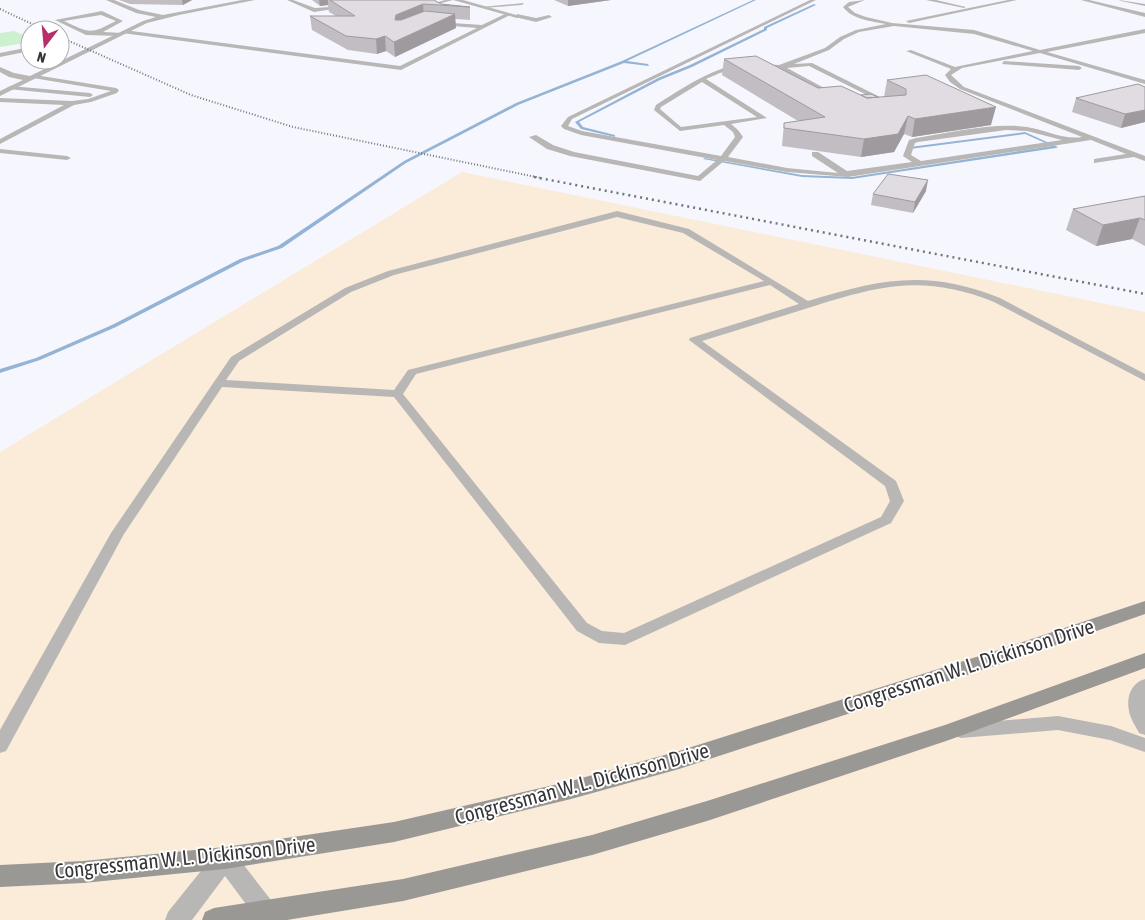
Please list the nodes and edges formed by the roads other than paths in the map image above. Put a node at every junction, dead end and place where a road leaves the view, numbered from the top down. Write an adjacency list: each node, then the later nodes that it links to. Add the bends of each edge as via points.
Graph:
1 (109, 0): 21 (street, via 138,12)
2 (252, 0): 21 (street)
3 (289, 0): 16 (lane, via 314,10)
4 (451, 0): 14 (lane)
5 (456, 0): 17 (street)
6 (814, 0): 62 (lane, via 565,123 566,128 581,133)
7 (863, 0): 28 (lane, via 845,7 847,11)
8 (928, 0): 18 (lane)
9 (1015, 0): 18 (lane)
10 (1083, 0): 20 (lane)
11 (1121, 0): 15 (lane)
12 (492, 2): 13 (lane); 17 (lane)
13 (521, 2): 22 (lane, via 527,11)
14 (430, 5)
15 (1145, 5)
16 (352, 6)
17 (483, 7): 19 (street)
18 (972, 9): 28 (lane)
19 (509, 14): 22 (street); 30 (lane)
20 (1145, 15)
21 (164, 16): 33 (street)
22 (517, 16): 23 (lane, via 536,20)
23 (549, 17)
24 (114, 18): 25 (lane); 29 (lane, via 102,13 58,20); 34 (lane, via 119,22)
25 (106, 20)
26 (434, 22): 30 (lane)
27 (80, 24): 29 (lane)
28 (894, 24): 37 (lane, via 974,32); 41 (lane, via 858,31 827,49)
29 (71, 26): 34 (lane)
30 (482, 27): 33 (lane, via 401,68)
31 (1132, 27): 32 (lane)
32 (1145, 30): 37 (lane)
33 (122, 33): 34 (lane); 44 (street)
34 (97, 34)
35 (20, 51): 38 (lane)
36 (909, 51): 43 (lane)
37 (1040, 52): 39 (lane); 40 (lane)
38 (0, 55)
39 (988, 62): 40 (lane, via 1072,68); 43 (lane)
40 (1089, 66): 46 (lane)
41 (780, 67): 41 (lane, via 866,113 900,109 810,64); 45 (lane, via 726,68)
42 (0, 69): 44 (street, via 12,75)
43 (955, 69): 55 (lane, via 949,78 962,88)
44 (33, 78): 47 (street); 50 (lane, via 116,90)
45 (702, 78): 53 (lane, via 764,118); 53 (lane, via 658,106 657,110 680,129)
46 (1145, 82)
47 (10, 88): 48 (street); 49 (lane)
48 (0, 94)
49 (83, 95): 50 (lane); 52 (lane, via 86,97)
50 (106, 95): 52 (lane)
51 (0, 100): 52 (lane)
52 (72, 103): 57 (lane)
53 (725, 123): 62 (lane, via 739,137)
54 (533, 136): 62 (lane, via 550,147 573,154 700,178)
55 (1092, 138): 56 (lane); 60 (lane)
56 (1074, 141): 65 (lane); 65 (lane, via 1026,129 1006,128 916,140 912,142 907,156)
57 (0, 142)
58 (0, 151): 61 (lane)
59 (815, 154): 66 (lane)
60 (1136, 155): 63 (lane); 64 (lane)
61 (67, 158)
62 (723, 158): 66 (lane, via 788,173)
63 (1145, 159)
64 (1097, 162)
65 (921, 164): 66 (lane)
66 (848, 175)
67 (772, 282): 68 (lane); 70 (lane, via 686,231 617,214 391,273 348,290 235,358); 71 (lane, via 412,372)
68 (807, 305): 69 (lane, via 888,283 921,282 972,290 1023,312); 71 (lane, via 694,340 891,484 897,501 886,520 625,639 599,637 582,627)
69 (1145, 378)
70 (218, 383): 71 (lane); 78 (lane, via 118,533)
71 (396, 394)
72 (1145, 607): 79 (main road, Congressman W. L. Dickinson Drive, via 717,748 580,788 394,832)
73 (1145, 660): 76 (main road)
74 (1145, 685): 75 (lane, via 1139,689 1137,711)
75 (1145, 728)
76 (949, 732): 77 (lane, via 1058,723 1111,732); 81 (main road, via 592,845 402,890)
77 (1145, 744)
78 (0, 746)
79 (225, 858): 80 (main road, Congressman W. L. Dickinson Drive, via 83,872); 81 (street); 82 (street)
80 (0, 876)
81 (266, 916): 83 (main road)
82 (177, 920)
83 (214, 920)

